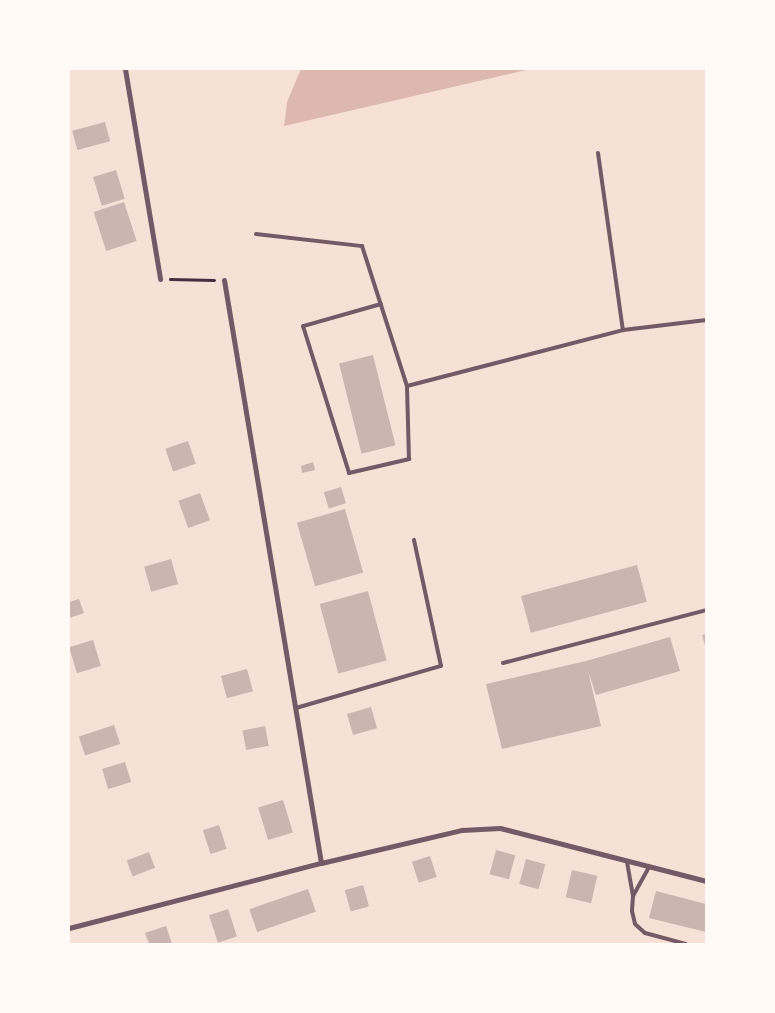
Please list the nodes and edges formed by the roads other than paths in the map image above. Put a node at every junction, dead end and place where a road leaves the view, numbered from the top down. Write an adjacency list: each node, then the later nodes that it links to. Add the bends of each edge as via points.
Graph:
1 (125, 69): 4 (street)
2 (598, 153): 8 (lane)
3 (256, 234): 6 (lane, via 362,246)
4 (160, 279)
5 (224, 280): 13 (street)
6 (381, 304): 9 (lane); 9 (lane, via 303,326 349,473 409,459)
7 (706, 320): 8 (lane)
8 (623, 330): 9 (lane)
9 (407, 386)
10 (414, 540): 13 (lane, via 441,666)
11 (706, 610): 12 (lane)
12 (503, 663)
13 (296, 708): 15 (street)
14 (627, 862): 15 (street, via 500,828 462,830); 16 (street); 18 (lane)
15 (322, 863): 19 (street)
16 (649, 867): 17 (street); 18 (lane)
17 (706, 881)
18 (633, 896): 20 (lane, via 635,924 645,933)
19 (69, 928)
20 (686, 944)

